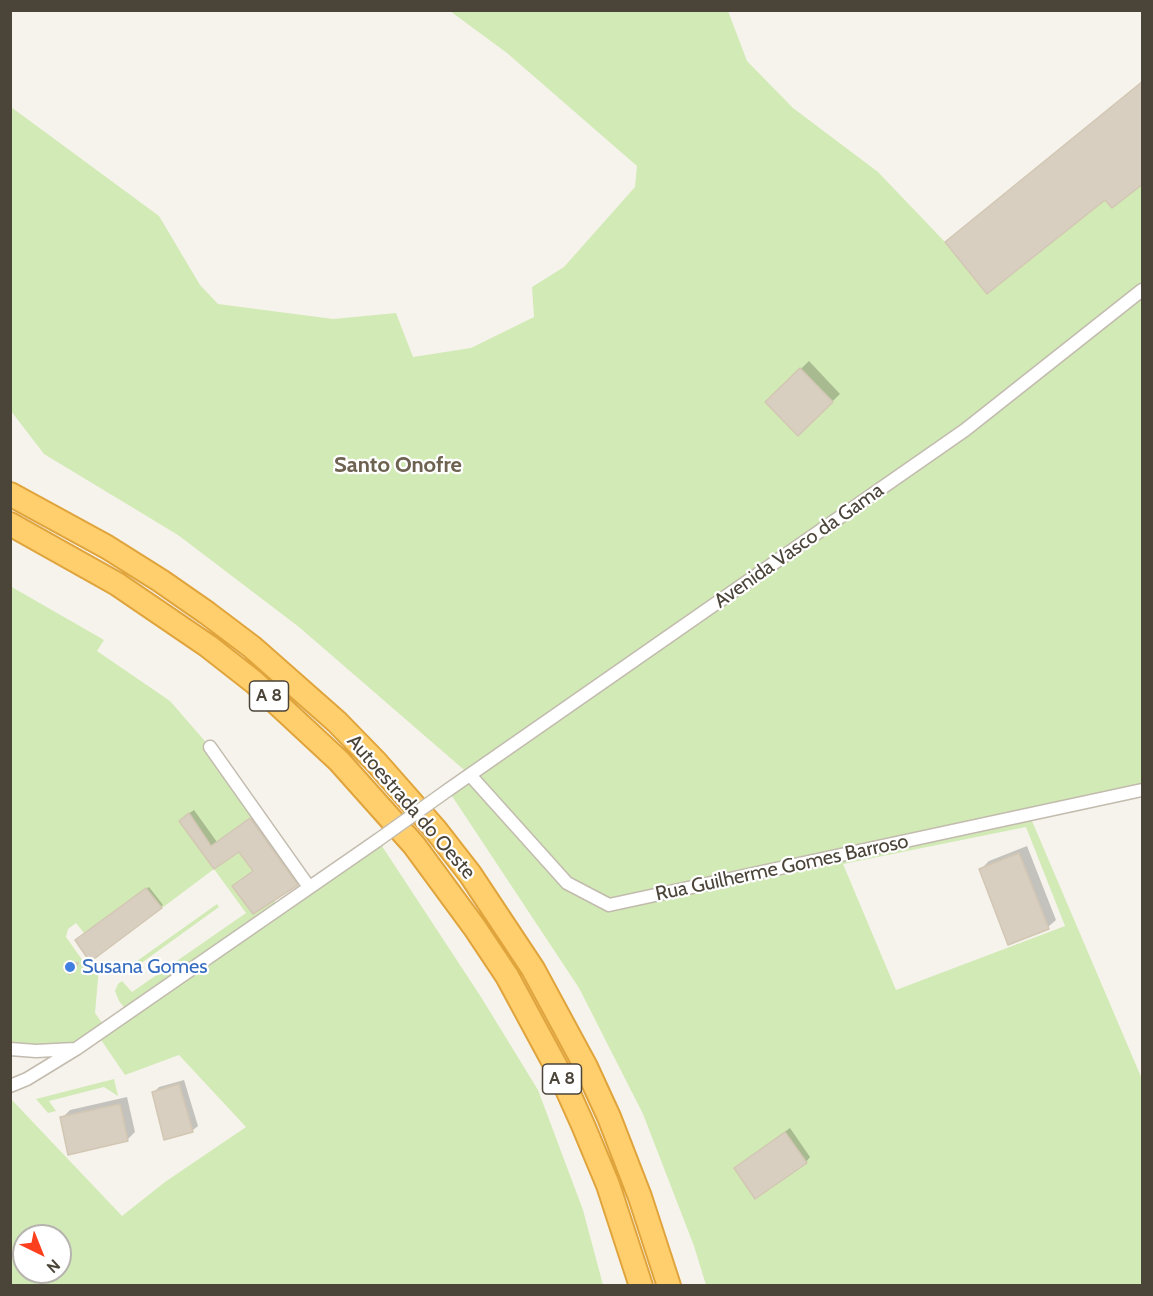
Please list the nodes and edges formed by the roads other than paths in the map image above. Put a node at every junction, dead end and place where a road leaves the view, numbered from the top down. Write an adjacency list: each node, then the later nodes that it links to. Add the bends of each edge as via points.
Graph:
1 (1143, 290): 5 (street, Avenida Vasco da Gama, via 965,430)
2 (10, 494): 12 (highway, Autoestrada do Oeste / A 8, via 161,581 252,647 337,722 435,829 520,949 586,1067 640,1197)
3 (10, 524): 11 (highway, Autoestrada do Oeste / A 8, via 145,603 254,682 339,761 414,845 507,976 560,1074 608,1185)
4 (210, 747): 7 (street)
5 (470, 775): 6 (street, Rua Guilherme Gomes Barroso, via 567,883 609,905); 7 (street, Avenida Vasco da Gama, bridge)
6 (1143, 790)
7 (309, 887): 9 (street)
8 (10, 1049): 9 (street)
9 (76, 1049): 10 (street)
10 (10, 1086)
11 (641, 1286)
12 (669, 1286)

